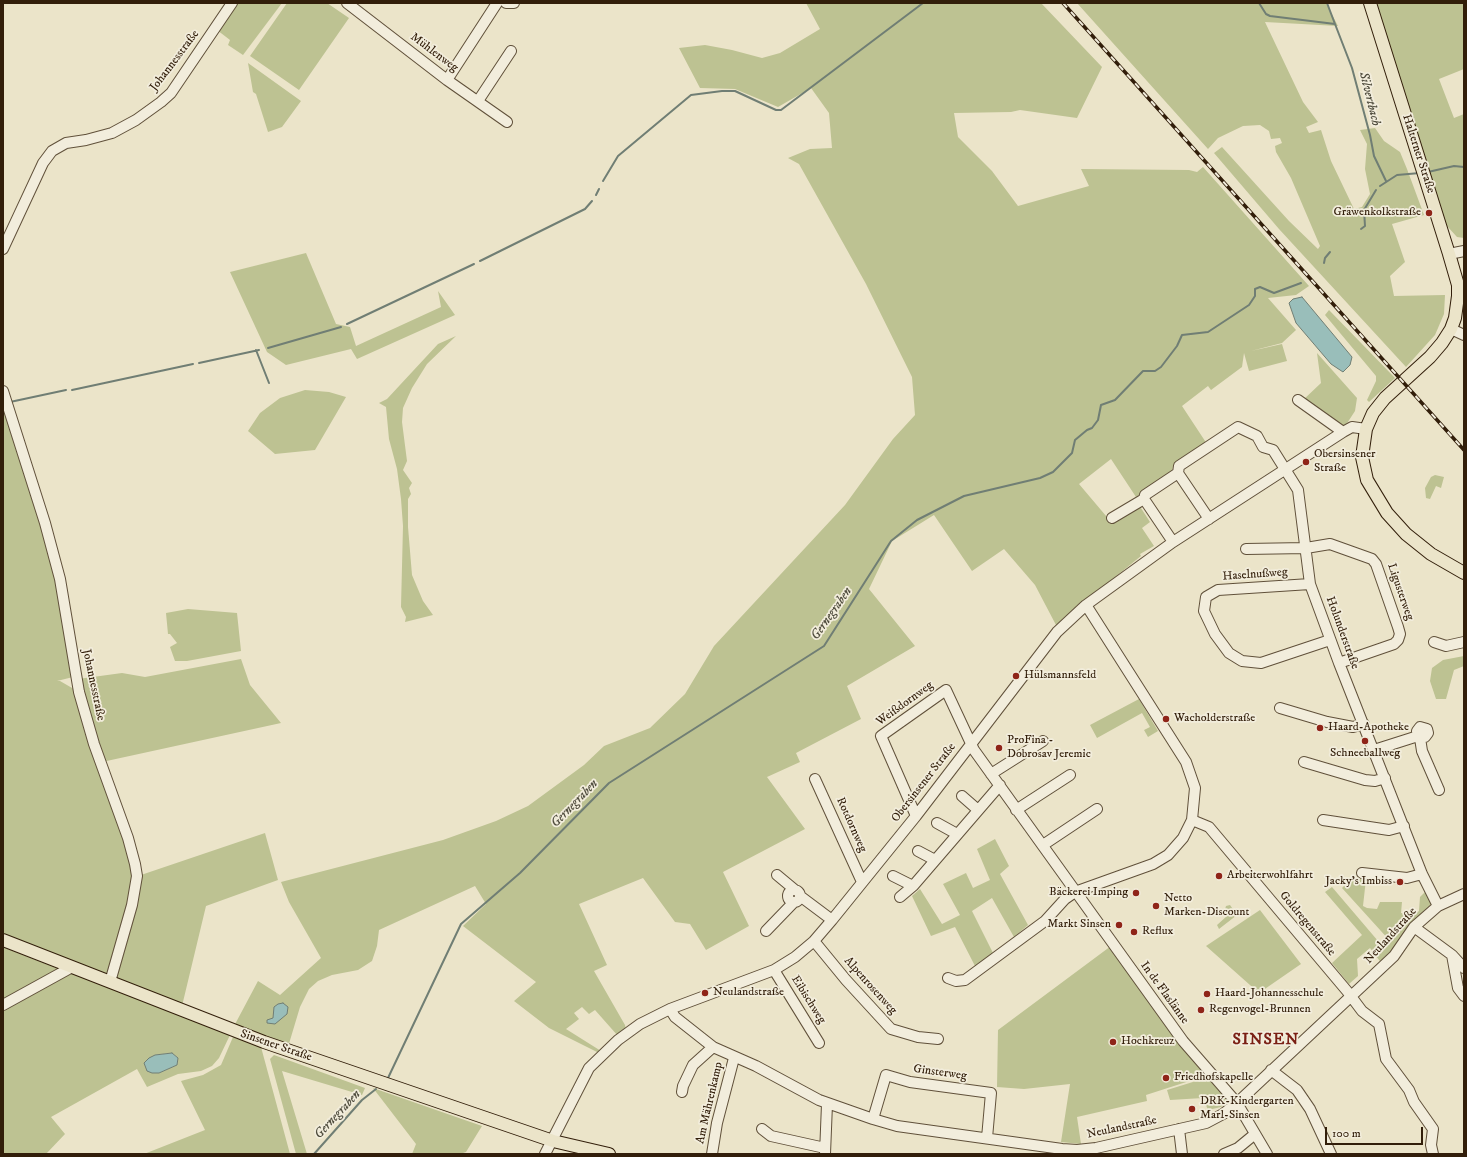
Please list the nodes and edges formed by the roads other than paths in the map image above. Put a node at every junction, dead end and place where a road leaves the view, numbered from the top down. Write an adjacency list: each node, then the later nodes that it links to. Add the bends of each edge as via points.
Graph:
1 (232, 3): 11 (street, Johannesstraße, via 171,93 161,102 112,133 66,143 52,151 43,163)
2 (347, 3): 8 (street, Mühlenweg)
3 (497, 3): 8 (street)
4 (506, 3): 5 (street)
5 (514, 3)
6 (1370, 3): 13 (main road, Halterner Straße)
7 (511, 51): 9 (street)
8 (447, 80): 9 (street, Mühlenweg)
9 (478, 101): 10 (street, Mühlenweg)
10 (507, 122)
11 (3, 249)
12 (1464, 251): 13 (street)
13 (1449, 254): 14 (main road, Halterner Straße, via 1458,286 1455,318)
14 (1451, 330): 15 (street); 18 (main road, Halterner Straße, via 1436,350 1385,398 1373,413)
15 (1464, 335)
16 (3, 391): 81 (street, Johannesstraße, via 60,579 79,692 89,729 135,864 137,876 132,905)
17 (1298, 400): 19 (street)
18 (1366, 428): 19 (street, Obersinsener Straße, via 1352,427); 28 (main road, Halterner Straße, via 1362,457 1367,480 1375,496 1406,534 1431,554)
19 (1343, 432): 20 (street, Obersinsener Straße)
20 (1286, 469): 21 (street, Holunderstraße, via 1273,450 1263,447 1257,436 1238,427 1179,466); 24 (street, Obersinsener Straße); 26 (street, Holunderstraße, via 1298,490)
21 (1178, 473): 22 (street, via 1145,495); 24 (street)
22 (1144, 499): 23 (street); 25 (street)
23 (1112, 518)
24 (1209, 519): 25 (street, Obersinsener Straße)
25 (1173, 542): 30 (street, Obersinsener Straße)
26 (1306, 548): 27 (street); 29 (street, Holunderstraße); 34 (street, Ligusterweg, via 1330,544 1372,559 1398,627 1400,634 1394,644)
27 (1246, 549)
28 (1464, 573)
29 (1310, 584): 31 (street, Holunderstraße); 31 (street, Haselnußweg, via 1218,590 1206,596 1204,611 1215,634 1230,653 1242,661 1261,663)
30 (1086, 604): 38 (street, Obersinsener Straße, via 1057,632); 52 (street, via 1186,762 1195,788)
31 (1330, 640): 34 (street, Holunderstraße)
32 (1434, 642): 33 (street, via 1446,646)
33 (1464, 642)
34 (1339, 663): 36 (street, Holunderstraße)
35 (1280, 708): 36 (street, via 1353,727)
36 (1364, 724): 39 (street, Holunderstraße)
37 (1043, 741): 41 (street)
38 (970, 744): 41 (street, In de Flaslänne); 51 (street, Obersinsener Straße); 51 (street, Weißdornweg, via 946,690 881,736)
39 (1374, 750): 43 (street, Holunderstraße); 46 (street, via 1419,737 1422,751)
40 (1304, 762): 43 (street, via 1365,780)
41 (991, 774): 45 (street, In de Flaslänne)
42 (1070, 775): 50 (street)
43 (1385, 778): 55 (street, Holunderstraße)
44 (815, 779): 64 (street, Rotdornweg)
45 (1000, 785): 49 (street); 50 (street, In de Flaslänne)
46 (1439, 790)
47 (962, 796): 49 (street)
48 (1097, 809): 57 (street)
49 (978, 810): 56 (street)
50 (1016, 810): 57 (street, In de Flaslänne)
51 (916, 816): 64 (street, Obersinsener Straße)
52 (1192, 820): 66 (street, via 1183,838 1168,855 1153,864); 82 (street, Goldregenstraße, via 1210,828)
53 (1323, 820): 55 (street, via 1389,830)
54 (937, 823): 56 (street)
55 (1404, 826): 61 (street, Holunderstraße)
56 (957, 834): 59 (street)
57 (1043, 845): 66 (street, In de Flaslänne)
58 (918, 851): 59 (street)
59 (935, 860): 65 (street)
60 (1362, 873): 61 (street, via 1407,878)
61 (1422, 874): 70 (street, Holunderstraße)
62 (778, 875): 68 (street)
63 (893, 876): 65 (street)
64 (862, 882): 71 (street, Obersinsener Straße)
65 (913, 886): 69 (street)
66 (1076, 892): 80 (street, via 1045,921 965,980 956,981); 92 (street, In de Flaslänne, via 1183,1041)
67 (1464, 894): 70 (street, Neulandstraße)
68 (796, 896): 71 (street); 73 (street)
69 (900, 897)
70 (1438, 906): 72 (street, Neulandstraße)
71 (832, 920): 75 (street, Obersinsener Straße)
72 (1414, 927): 76 (street); 82 (street, Neulandstraße, via 1394,956)
73 (766, 931)
74 (3, 940): 77 (main road, Sinsener Straße)
75 (814, 941): 79 (street, Obersinsener Straße); 86 (street, Alpenrosenweg, via 891,1029 918,1037)
76 (1452, 955): 78 (street); 83 (street, via 1458,988)
77 (72, 967): 81 (main road, Sinsener Straße); 84 (street)
78 (1464, 968)
79 (774, 970): 85 (street, Obersinsener Straße); 87 (street, Eibischweg)
80 (948, 978)
81 (110, 982): 99 (main road, Sinsener Straße, via 264,1042)
82 (1351, 996): 90 (street, Neulandstraße); 108 (street, Goldregenstraße, via 1362,1011 1378,1024 1386,1060 1409,1090 1414,1102 1433,1129)
83 (1464, 996)
84 (3, 1005)
85 (670, 1009): 88 (street, Neulandstraße, via 675,1017); 99 (street, Obersinsener Straße, via 640,1024 588,1068)
86 (938, 1039)
87 (819, 1043)
88 (713, 1047): 89 (street, Neulandstraße); 91 (street, via 693,1064)
89 (734, 1058): 93 (street, Neulandstraße, via 756,1066); 103 (street, Am Mährenkamp, via 717,1123)
90 (1271, 1070): 92 (street, Neulandstraße); 107 (street, via 1297,1090 1310,1109)
91 (682, 1092)
92 (1237, 1103): 96 (street, Neulandstraße, via 1206,1123); 97 (street, In de Flaslänne)
93 (826, 1104): 94 (street, Neulandstraße); 100 (street)
94 (873, 1119): 98 (street, Neulandstraße, via 897,1126); 98 (street, Ginsterweg, via 886,1075 910,1082 991,1093)
95 (762, 1129): 100 (street, via 771,1136)
96 (1179, 1129): 98 (street, Neulandstraße, via 1077,1150); 104 (street)
97 (1255, 1134): 105 (street, via 1238,1148); 106 (street, In de Flaslänne)
98 (987, 1138)
99 (553, 1141): 101 (street, Obersinsener Straße); 102 (main road, Sinsener Straße)
100 (825, 1151)
101 (545, 1154)
102 (609, 1154)
103 (712, 1154)
104 (1182, 1154)
105 (1224, 1154)
106 (1266, 1154)
107 (1331, 1154)
108 (1433, 1154)

